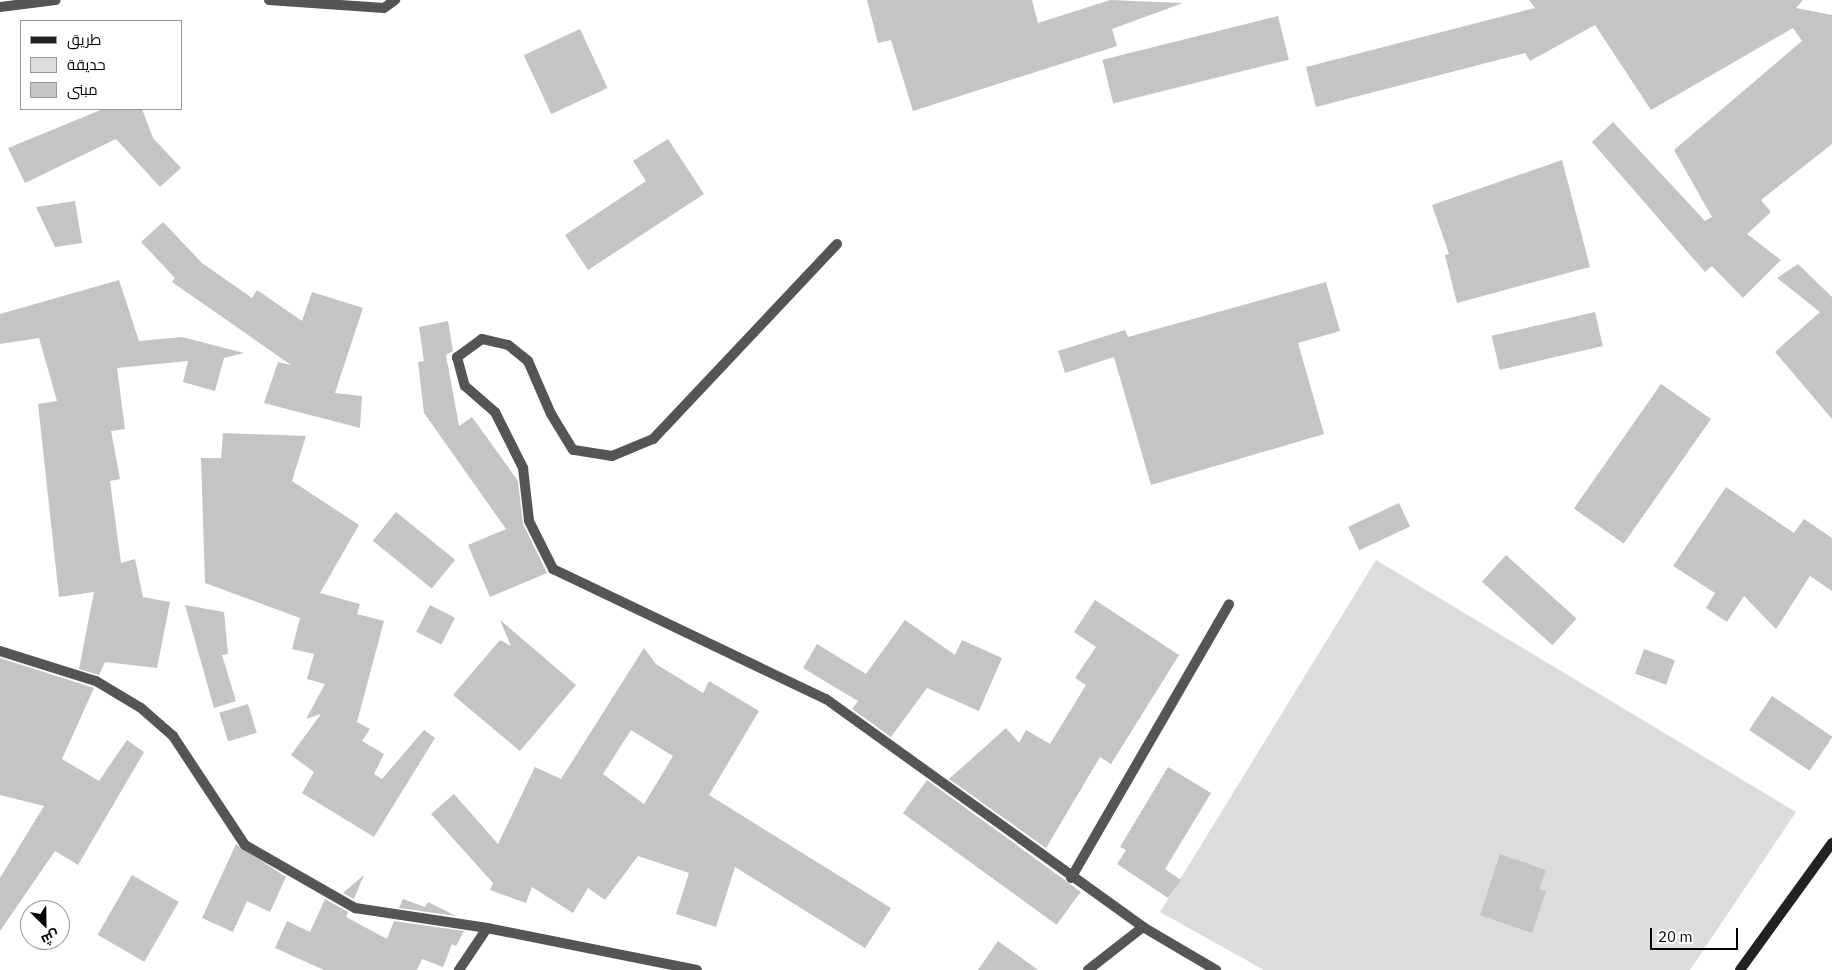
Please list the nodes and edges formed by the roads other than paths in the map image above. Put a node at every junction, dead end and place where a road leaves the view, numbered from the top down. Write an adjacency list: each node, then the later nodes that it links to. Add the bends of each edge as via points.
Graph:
1 (56, 0): 4 (street)
2 (269, 0): 3 (street, via 384,8)
3 (395, 0)
4 (0, 7)
5 (837, 244): 9 (street, via 653,439 612,456 573,450 550,414 528,361 508,345 482,340 457,357 465,386 494,412 523,468 529,521 554,569 826,700)
6 (1229, 604): 9 (street)
7 (0, 651): 11 (street, via 96,681 141,708 173,736 245,845 290,874 355,908)
8 (1832, 843): 16 (main road)
9 (1071, 878): 10 (street)
10 (1143, 927): 14 (street); 15 (street)
11 (487, 928): 12 (street); 13 (street)
12 (459, 970)
13 (697, 970)
14 (1088, 970)
15 (1216, 970)
16 (1740, 970)

